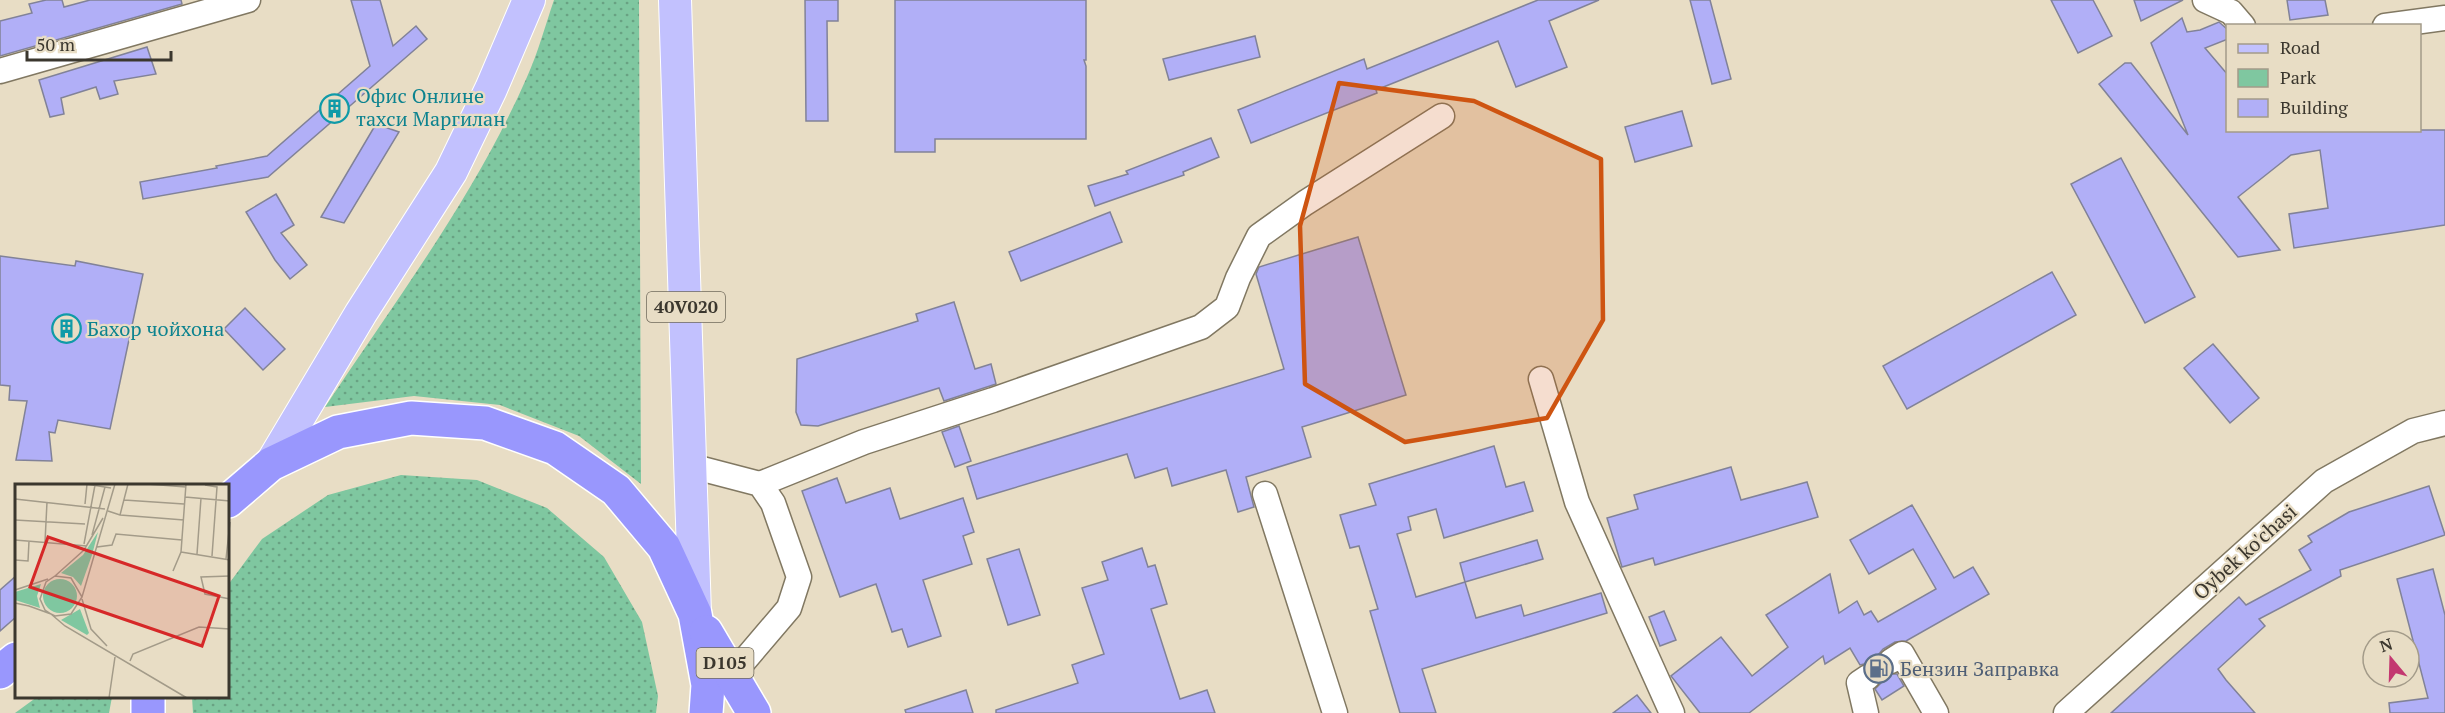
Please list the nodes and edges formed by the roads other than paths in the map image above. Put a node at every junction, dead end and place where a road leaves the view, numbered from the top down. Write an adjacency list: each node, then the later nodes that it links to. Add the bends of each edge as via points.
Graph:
1 (248, 0): 8 (street)
2 (530, 0): 12 (main road, via 451,172)
3 (675, 0): 13 (main road, 40V020)
4 (2205, 0): 6 (street, via 2231,12)
5 (2445, 18): 7 (street)
6 (2241, 24)
7 (2400, 24)
8 (0, 71)
9 (1442, 116): 14 (street, via 1259,236 1227,307 1201,327 864,442)
10 (1541, 379): 26 (street, via 1577,502)
11 (2445, 423): 29 (street, Oybek ko'chasi, via 2413,431 2324,482)
12 (272, 464): 16 (highway); 17 (highway, via 338,432 411,418 485,423 555,448 616,490 664,547)
13 (691, 466): 14 (street); 17 (main road, 40V020)
14 (760, 484): 21 (street, via 773,502 800,577 789,608)
15 (1265, 494): 25 (street)
16 (230, 499)
17 (695, 614): 21 (highway, D105); 23 (highway, via 708,685)
18 (15, 660): 20 (highway)
19 (1891, 662): 28 (street, via 1902,654)
20 (0, 672)
21 (732, 675): 24 (highway, D105)
22 (1868, 677): 27 (street, via 1859,683)
23 (706, 713)
24 (754, 713)
25 (1335, 713)
26 (1672, 713)
27 (1866, 713)
28 (1936, 713)
29 (2066, 713)

